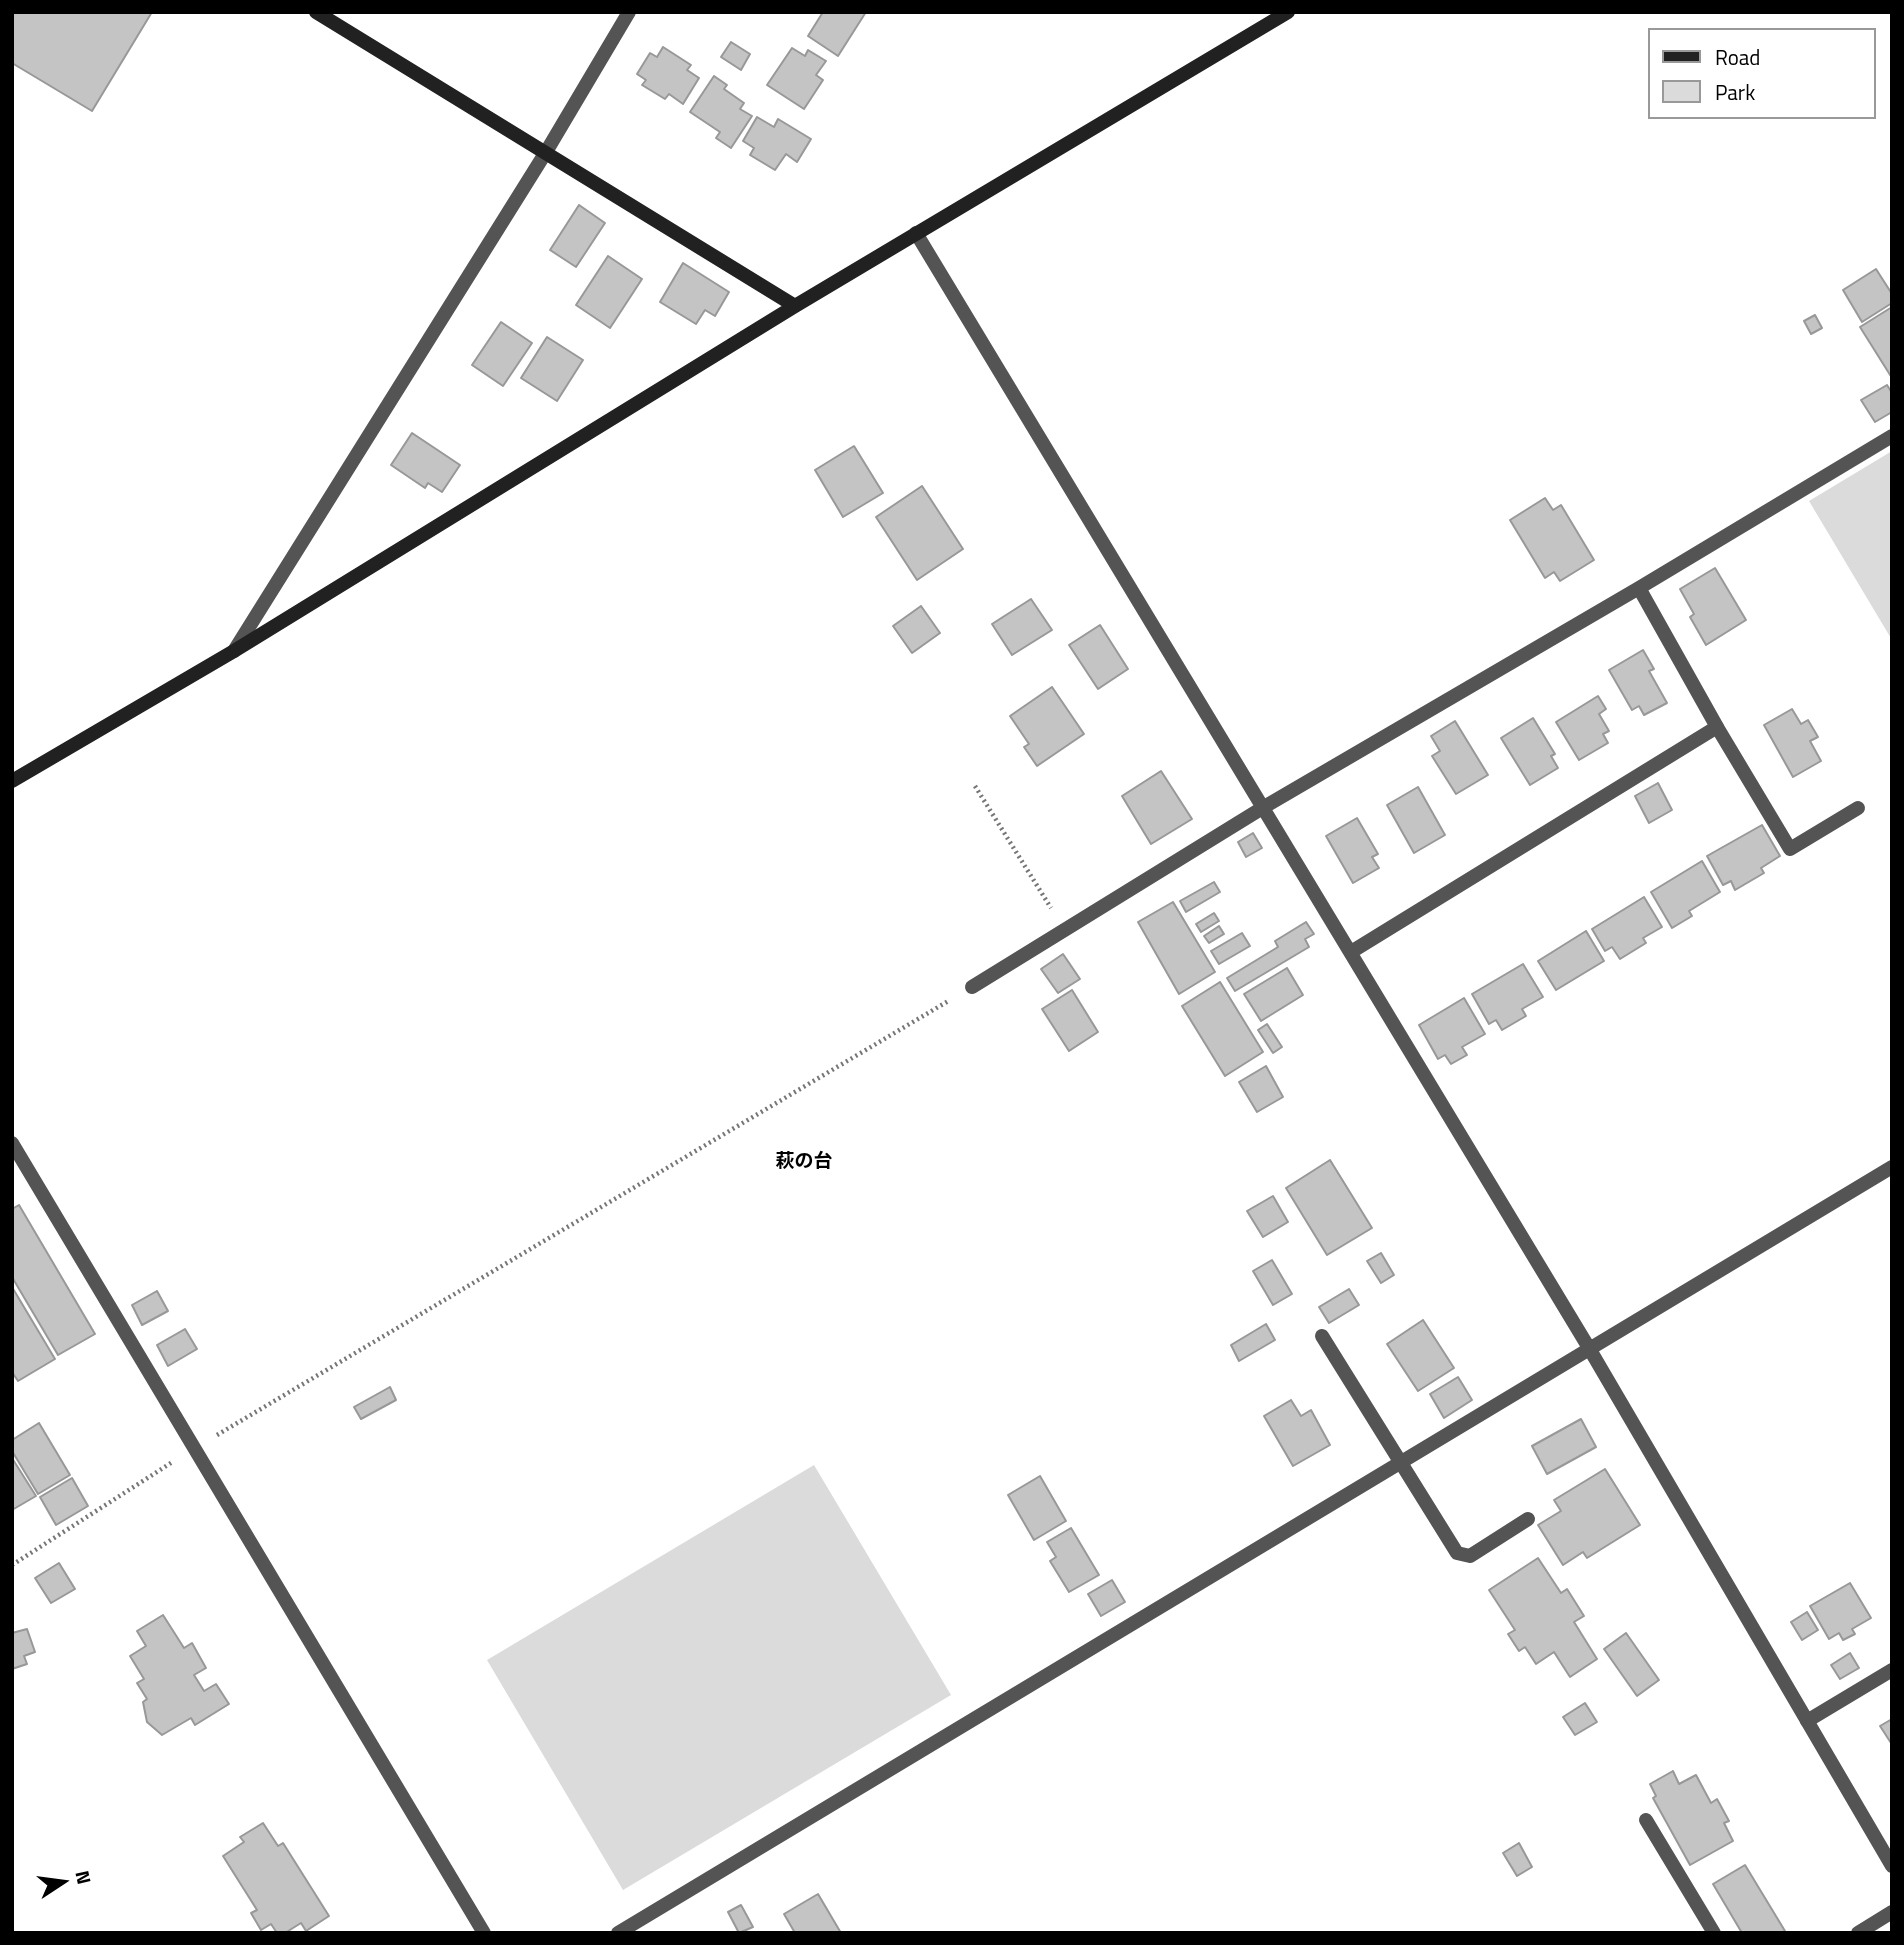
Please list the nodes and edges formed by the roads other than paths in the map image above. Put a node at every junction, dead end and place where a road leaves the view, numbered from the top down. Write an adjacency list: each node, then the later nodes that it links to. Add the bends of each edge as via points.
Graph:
1 (316, 12): 4 (street)
2 (629, 12): 4 (street)
3 (1288, 12): 5 (street)
4 (546, 152): 6 (street); 9 (street)
5 (916, 233): 6 (street); 12 (street)
6 (795, 306): 9 (street)
7 (1892, 436): 8 (street)
8 (1639, 588): 10 (street); 12 (street)
9 (234, 651): 11 (street)
10 (1717, 727): 13 (street, via 1790,849); 14 (street)
11 (12, 781)
12 (1264, 807): 14 (street); 15 (street)
13 (1858, 807)
14 (1351, 952): 19 (street)
15 (972, 987)
16 (12, 1143): 27 (street)
17 (1892, 1167): 19 (street)
18 (1322, 1336): 20 (street)
19 (1589, 1348): 20 (street); 23 (street)
20 (1401, 1461): 21 (street, via 1457,1553 1470,1556); 28 (street)
21 (1528, 1519)
22 (1892, 1670): 23 (street)
23 (1807, 1721): 25 (street)
24 (1646, 1820): 29 (street)
25 (1892, 1866)
26 (1892, 1912): 30 (street)
27 (484, 1933)
28 (618, 1933)
29 (1714, 1933)
30 (1858, 1933)

